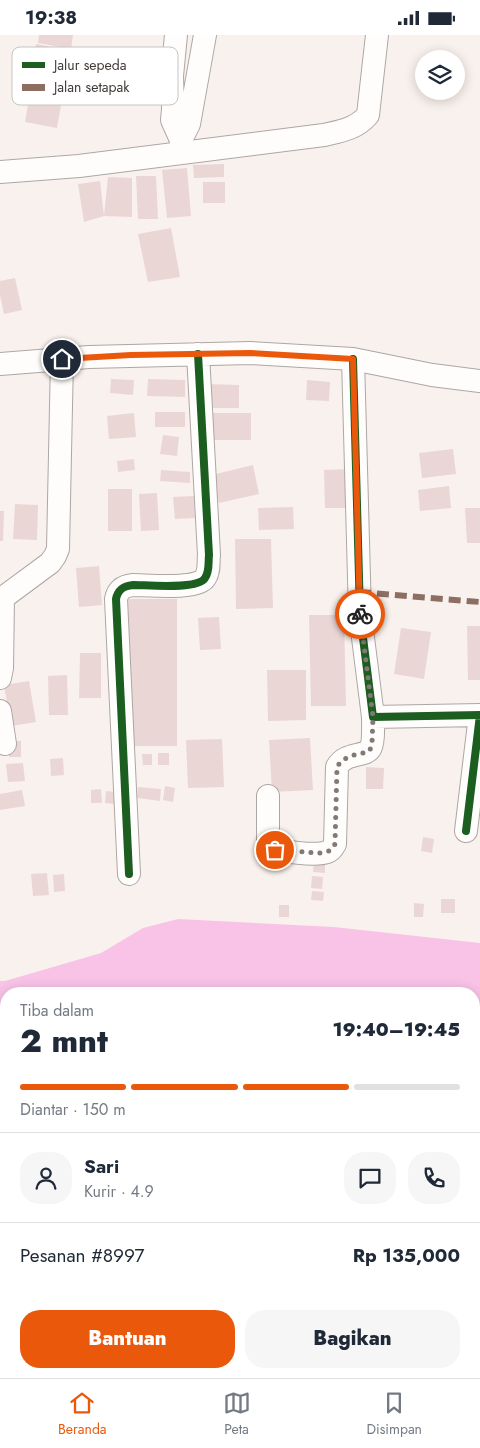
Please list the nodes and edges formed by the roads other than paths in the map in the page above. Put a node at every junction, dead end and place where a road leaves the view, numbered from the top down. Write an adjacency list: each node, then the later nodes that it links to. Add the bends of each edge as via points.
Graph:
1 (205, 35): 4 (street, via 189,125)
2 (377, 35): 4 (street, via 368,115 362,123 324,135)
3 (173, 105): 4 (street, via 172,120)
4 (181, 146): 5 (street, via 79,166)
5 (0, 172)
6 (198, 354): 7 (street); 8 (street, via 250,353); 19 (street, via 209,555 206,577 190,585 126,586 120,589 116,599)
7 (62, 359): 9 (street); 11 (street, via 58,549 50,563)
8 (353, 359): 10 (street); 15 (street, via 360,614)
9 (0, 364)
10 (480, 381)
11 (1, 599): 12 (street)
12 (0, 678)
13 (0, 711): 16 (street)
14 (480, 715): 15 (street); 18 (street)
15 (373, 717): 17 (street, via 371,748 368,752 342,760 337,767 335,844 332,849 320,853 270,847)
16 (5, 744)
17 (268, 796)
18 (466, 831)
19 (129, 874)

